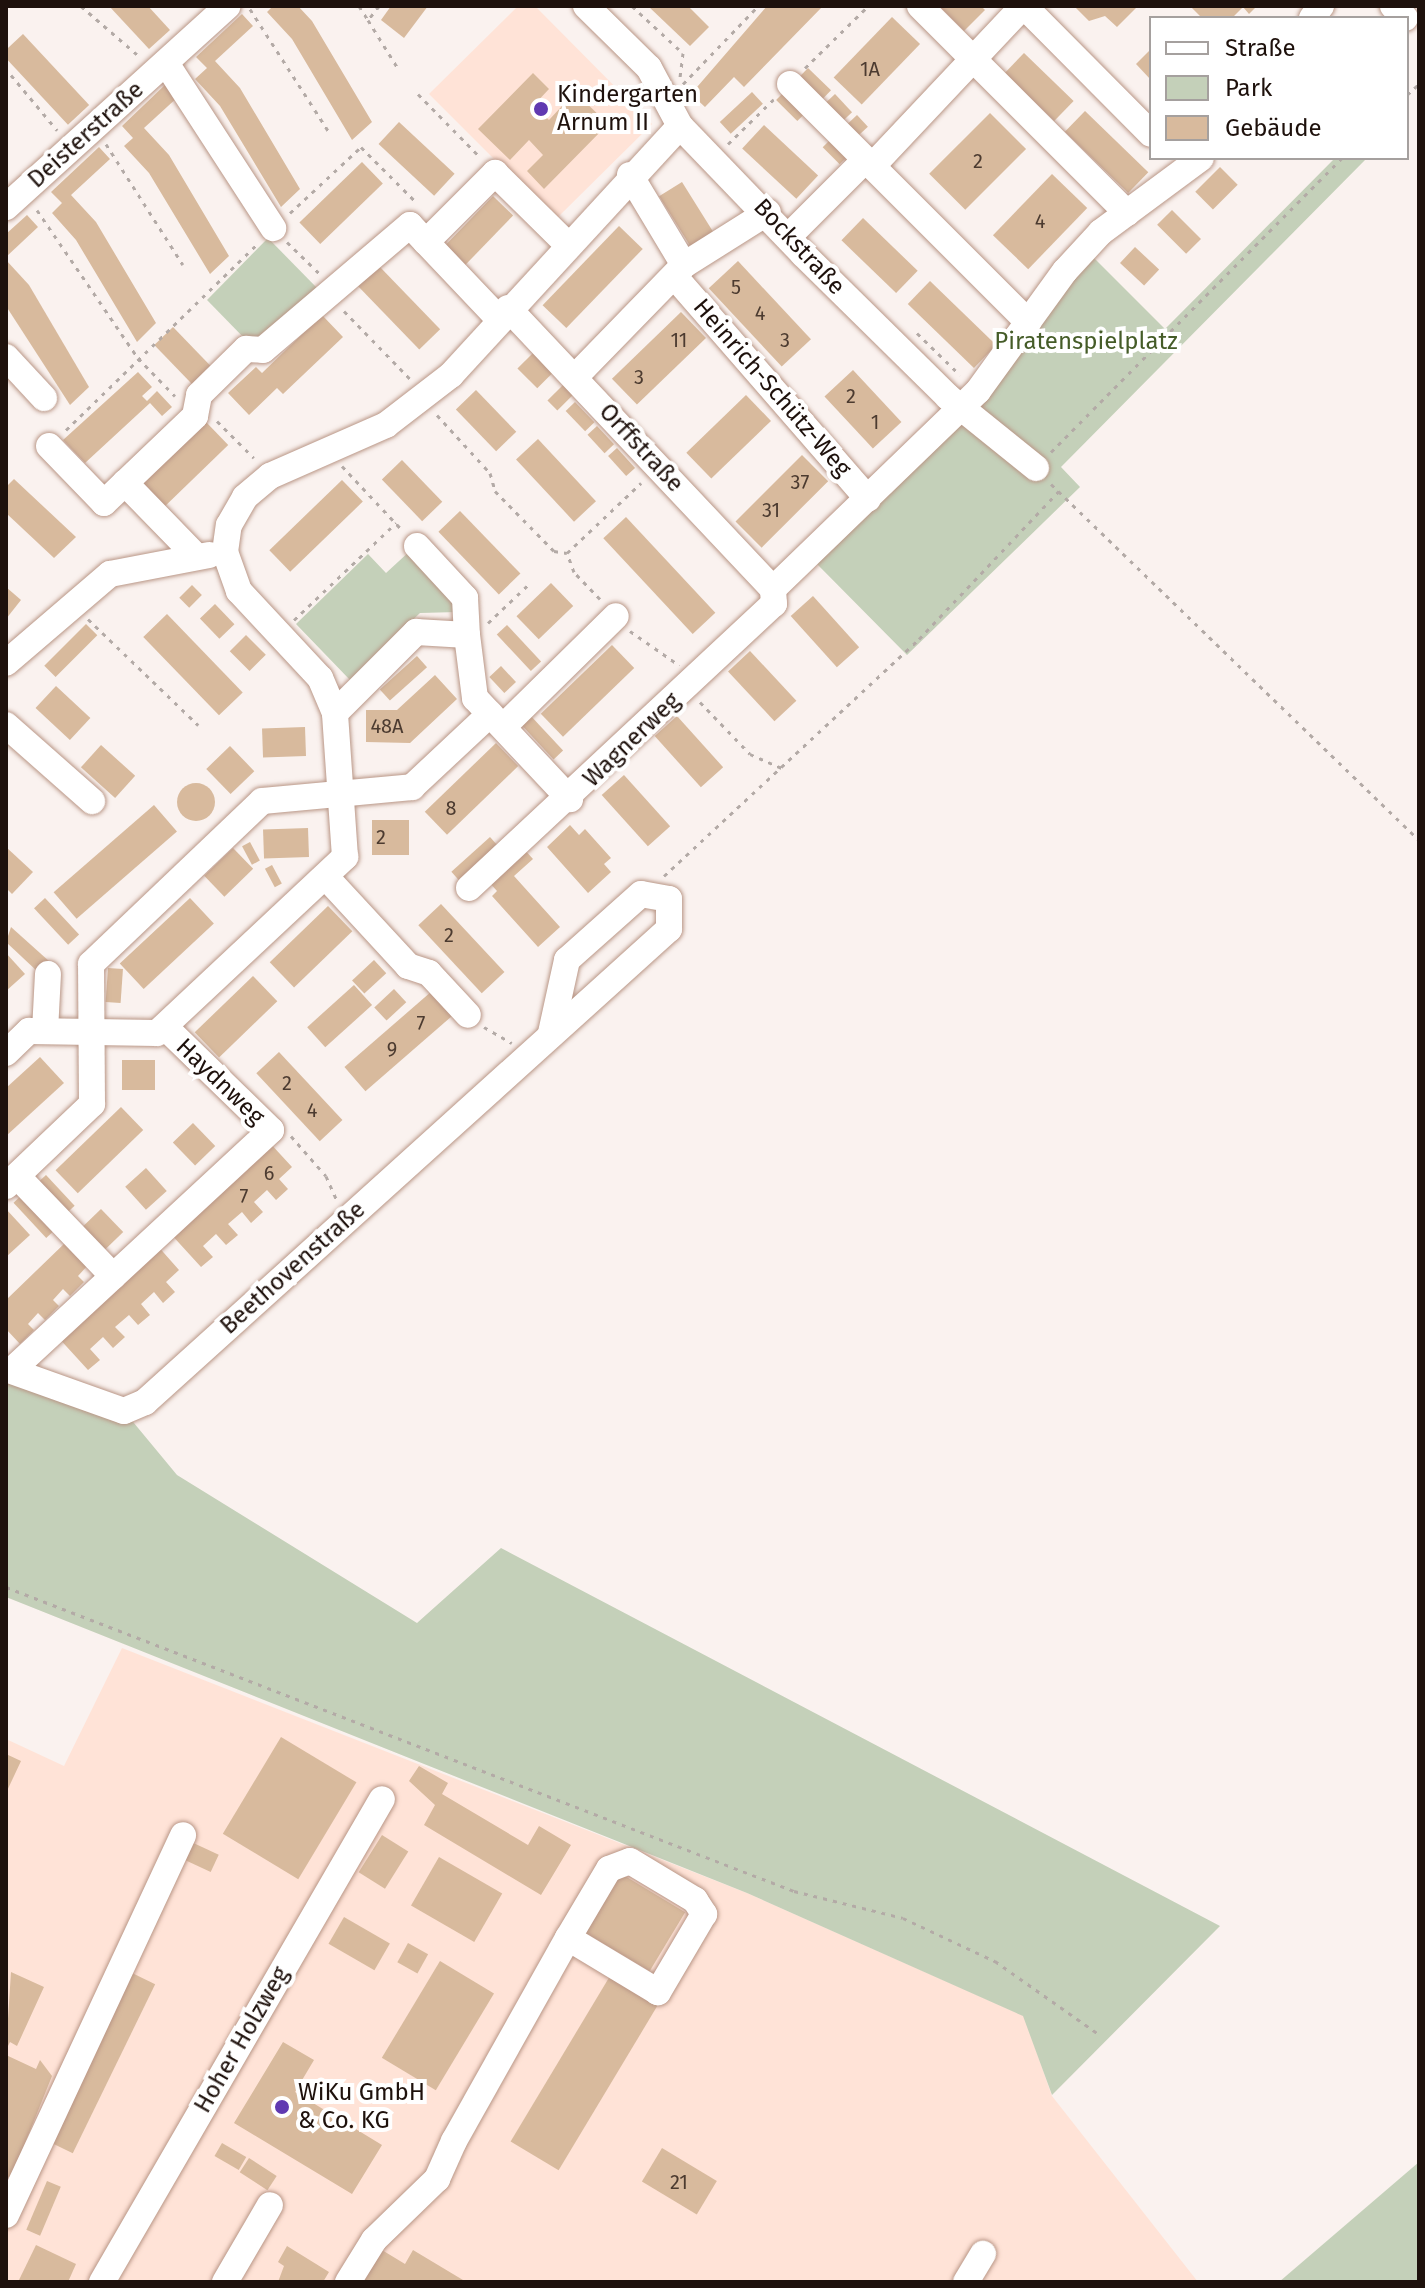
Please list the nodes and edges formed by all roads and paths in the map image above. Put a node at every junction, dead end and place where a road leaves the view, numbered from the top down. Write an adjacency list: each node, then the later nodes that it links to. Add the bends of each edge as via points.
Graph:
1 (81, 6): 12 (path, via 140,57)
2 (228, 6): 12 (street, Deisterstraße)
3 (248, 6): 20 (path)
4 (359, 6): 10 (path)
5 (379, 6): 10 (path)
6 (586, 6): 17 (street, Bockstraße, via 649,68)
7 (758, 6): 17 (path)
8 (920, 6): 11 (street)
9 (1023, 6): 11 (street, via 982,46); 21 (street)
10 (368, 20): 13 (path)
11 (976, 62): 24 (street); 30 (street)
12 (166, 63): 19 (street, Deisterstraße); 31 (street, Deisterstraße)
13 (399, 70)
14 (11, 75): 22 (path)
15 (790, 84): 24 (street)
16 (418, 94): 26 (path)
17 (665, 99): 18 (street, Bockstraße)
18 (680, 126): 27 (street); 29 (street, Bockstraße)
19 (93, 129): 22 (street, Deisterstraße); 35 (path)
20 (329, 132)
21 (1149, 132)
22 (72, 149): 28 (street, Deisterstraße)
23 (1340, 160): 48 (path)
24 (868, 162): 32 (street); 39 (street)
25 (1188, 163): 30 (street)
26 (495, 173): 33 (street); 34 (street)
27 (630, 175): 34 (street); 36 (street, Heinrich-Schütz-Weg)
28 (15, 199): 45 (path, via 138,358)
29 (768, 212): 32 (street, Bockstraße); 36 (street)
30 (1127, 213): 39 (street, via 1065,271)
31 (273, 228): 37 (path)
32 (789, 236): 44 (street, Bockstraße)
33 (426, 242): 37 (street, via 410,225); 38 (street, Orffstraße)
34 (566, 243): 38 (street)
35 (183, 265)
36 (680, 271): 41 (street); 51 (street, Heinrich-Schütz-Weg)
37 (334, 288): 43 (path, via 334,300); 49 (street, via 263,350 246,349 199,395 195,416)
38 (504, 314): 41 (street, Orffstraße); 43 (street)
39 (1028, 322): 44 (street)
40 (6, 357): 42 (street)
41 (575, 377): 47 (street, Orffstraße)
42 (44, 398)
43 (422, 399): 46 (street, via 386,425); 55 (path, via 490,473 495,491 554,551)
44 (963, 405): 48 (street, Bockstraße); 51 (street)
45 (49, 446): 49 (street, via 104,503)
46 (329, 452): 52 (path); 54 (street, via 270,476 245,497 229,525)
47 (658, 467): 55 (path); 58 (street, Orffstraße)
48 (1036, 468): 50 (path)
49 (125, 483): 56 (street)
50 (1059, 491): 69 (path, via 1013,545); 73 (path)
51 (868, 499): 58 (street)
52 (396, 523): 53 (path); 62 (path)
53 (417, 546): 61 (street, via 465,598)
54 (225, 552): 56 (street); 62 (street, via 239,591)
55 (567, 553): 60 (path, via 574,572)
56 (196, 556): 59 (street, via 110,574)
57 (531, 582): 61 (path, via 495,619)
58 (773, 589): 64 (street, via 774,604)
59 (71, 603): 63 (street); 68 (path)
60 (616, 616): 64 (path); 66 (street)
61 (467, 635): 65 (street, via 416,632); 66 (street, via 475,698)
62 (278, 636): 65 (street, via 320,678)
63 (6, 663)
64 (693, 681): 69 (path, via 702,706 750,754); 71 (street, Wagnerweg)
65 (335, 713): 70 (street)
66 (496, 721): 70 (street, via 412,787); 71 (street, Wagnerweg)
67 (6, 725): 72 (street)
68 (198, 725)
69 (782, 768): 76 (path)
70 (339, 793): 74 (street, via 345,857); 81 (street, via 262,801 91,964)
71 (570, 799): 75 (street, Wagnerweg)
72 (92, 801)
73 (1419, 840)
74 (326, 877): 78 (street, via 408,966 429,973); 79 (street)
75 (469, 888)
76 (641, 894): 82 (street, via 567,960); 82 (street, Beethovenstraße, via 669,899 669,929)
77 (48, 974): 80 (street)
78 (468, 1015): 84 (path)
79 (165, 1027): 81 (street, via 157,1033); 85 (street, Haydnweg)
80 (45, 1031): 81 (street); 83 (street, via 29,1031)
81 (90, 1032): 86 (street, via 92,1104)
82 (551, 1033): 84 (street, Beethovenstraße)
83 (6, 1053)
84 (525, 1056): 87 (street, Beethovenstraße)
85 (271, 1130): 87 (path, via 283,1128 326,1176 337,1201); 88 (street, Haydnweg)
86 (12, 1181): 88 (street)
87 (354, 1212): 89 (street, Beethovenstraße, via 145,1402 124,1411)
88 (113, 1276): 89 (street, Haydnweg)
89 (9, 1370)
90 (6, 1587): 94 (path, via 794,1891 903,1918 1006,1967)
91 (382, 1799): 98 (street, Hoher Holzweg)
92 (183, 1835): 96 (street)
93 (568, 1938): 93 (street, via 609,1869 630,1861 695,1900 704,1914 658,1992); 100 (street, via 437,2179 374,2240)
94 (1100, 2035)
95 (270, 2205): 99 (street)
96 (6, 2215)
97 (983, 2254): 101 (street)
98 (102, 2282)
99 (225, 2282)
100 (348, 2282)
101 (966, 2282)

